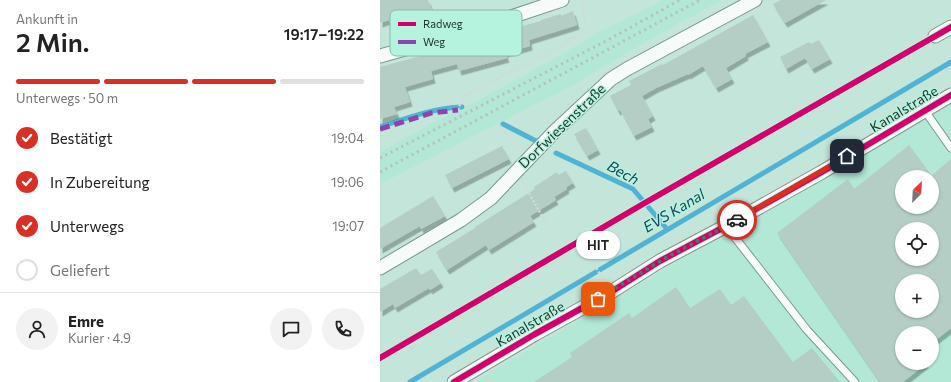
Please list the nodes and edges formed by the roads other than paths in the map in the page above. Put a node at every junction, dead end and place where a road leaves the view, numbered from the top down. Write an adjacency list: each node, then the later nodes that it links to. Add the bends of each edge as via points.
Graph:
1 (562, 0): 3 (street)
2 (755, 0): 12 (street, Dorfwiesenstraße, via 611,79 555,131 491,198 461,220)
3 (522, 13)
4 (951, 27): 5 (street)
5 (935, 36)
6 (390, 53): 7 (street)
7 (380, 56)
8 (951, 95): 9 (street, Kanalstraße)
9 (925, 111): 10 (lane); 11 (street, Kanalstraße)
10 (951, 148)
11 (726, 226): 13 (street, Kanalstraße, via 660,261); 14 (lane, via 807,330)
12 (380, 268)
13 (454, 382)
14 (855, 382)

